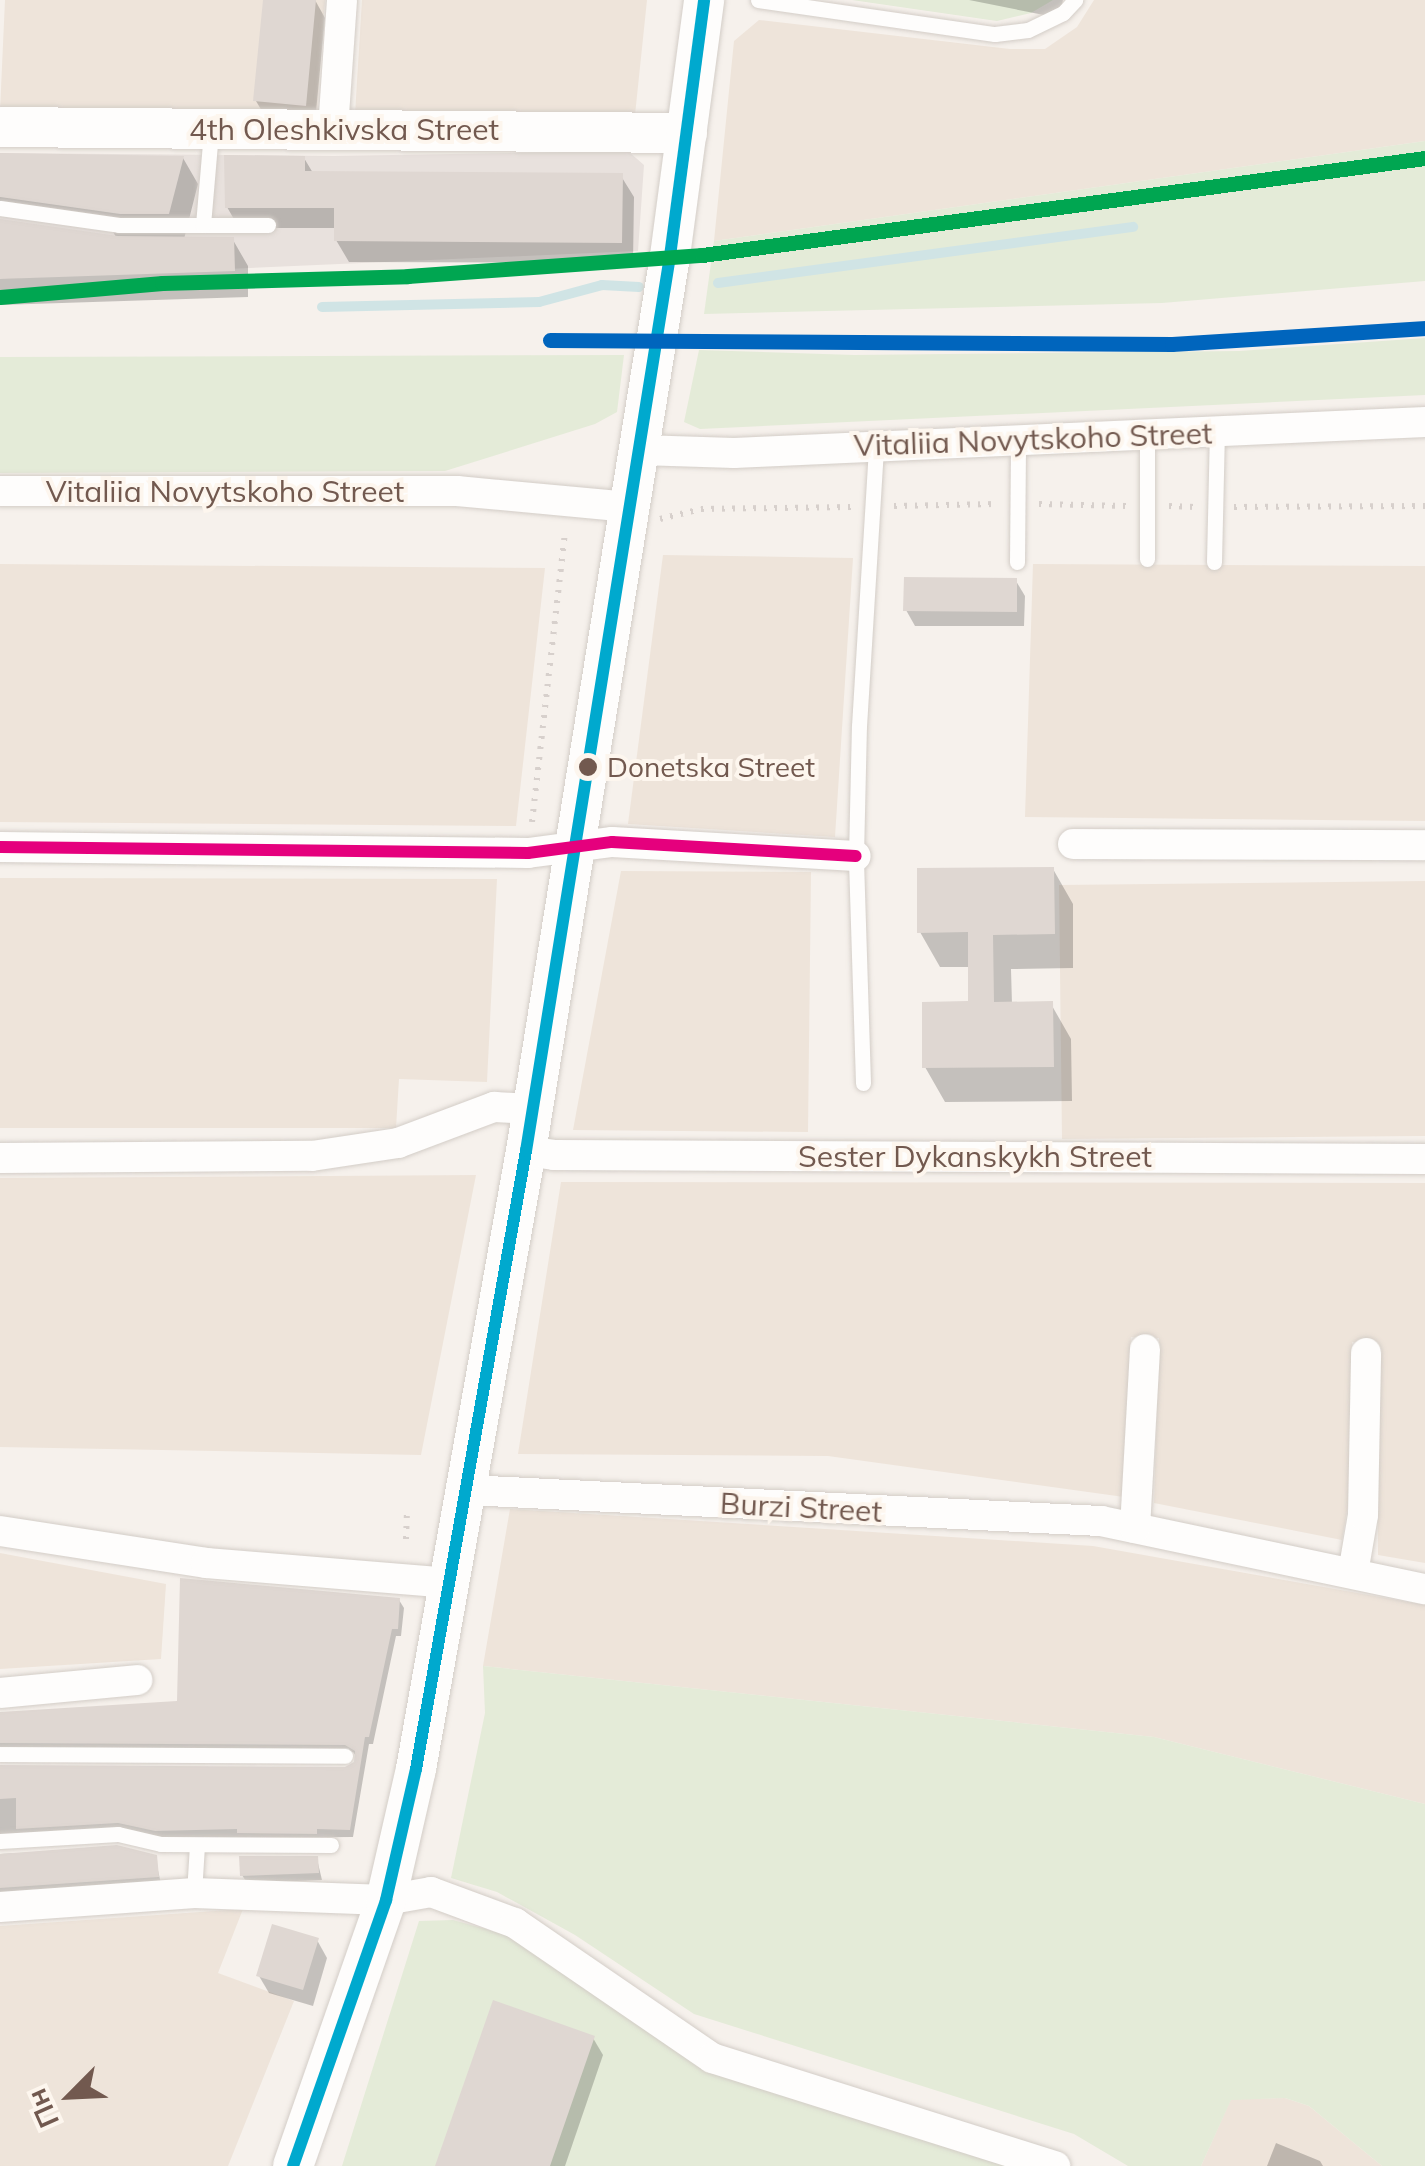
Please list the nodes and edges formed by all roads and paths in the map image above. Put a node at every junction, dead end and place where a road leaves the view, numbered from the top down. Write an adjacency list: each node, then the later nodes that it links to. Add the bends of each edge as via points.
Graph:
1 (342, 0): 7 (street)
2 (704, 0): 8 (main road)
3 (758, 0): 4 (lane, via 995,34 1028,30)
4 (1075, 0)
5 (0, 127): 6 (main road, 4th Oleshkivska Street)
6 (211, 128): 7 (main road, 4th Oleshkivska Street); 11 (lane)
7 (333, 129): 8 (main road, 4th Oleshkivska Street)
8 (687, 134): 17 (main road)
9 (0, 208): 11 (lane, via 120,225)
10 (268, 224): 11 (lane)
11 (203, 225)
12 (1425, 422): 13 (street, Vitaliia Novytskoho Street)
13 (1217, 431): 14 (street, Vitaliia Novytskoho Street); 23 (lane)
14 (1147, 433): 15 (street, Vitaliia Novytskoho Street); 21 (lane)
15 (1018, 439): 16 (street, Vitaliia Novytskoho Street); 22 (lane)
16 (876, 446): 17 (street, Vitaliia Novytskoho Street); 29 (lane)
17 (640, 450): 20 (main road)
18 (0, 491): 19 (street, Vitaliia Novytskoho Street, via 457,492)
19 (568, 500): 20 (street, Vitaliia Novytskoho Street); 28 (path)
20 (629, 506): 27 (main road)
21 (1147, 560)
22 (1017, 562)
23 (1214, 562)
24 (1073, 844): 25 (street)
25 (1425, 845)
26 (0, 847): 28 (street)
27 (574, 847): 28 (street); 29 (street, via 612,842); 31 (main road)
28 (528, 852)
29 (856, 856): 30 (lane)
30 (862, 1082)
31 (533, 1108): 32 (main road); 33 (street, via 494,1106 398,1143 312,1156)
32 (526, 1151): 34 (street, Sester Dykanskykh Street); 37 (main road)
33 (0, 1158)
34 (1425, 1159)
35 (1145, 1349): 39 (street)
36 (1366, 1353): 42 (street, via 1362,1516)
37 (467, 1490): 39 (street, Burzi Street); 43 (main road)
38 (407, 1513): 41 (path)
39 (1135, 1528): 42 (street, Burzi Street)
40 (0, 1532): 43 (street, via 206,1563)
41 (406, 1539)
42 (1353, 1574): 44 (street, Burzi Street)
43 (450, 1583): 53 (main road)
44 (1425, 1588)
45 (137, 1680): 46 (street)
46 (0, 1693)
47 (0, 1754): 48 (lane)
48 (345, 1756)
49 (0, 1842): 50 (lane, via 118,1834)
50 (197, 1844): 51 (lane); 52 (lane)
51 (332, 1846)
52 (194, 1893): 53 (street); 54 (street)
53 (386, 1900): 55 (main road); 56 (street, via 431,1892 515,1923 712,2058)
54 (0, 1906)
55 (292, 2166)
56 (1055, 2166)

